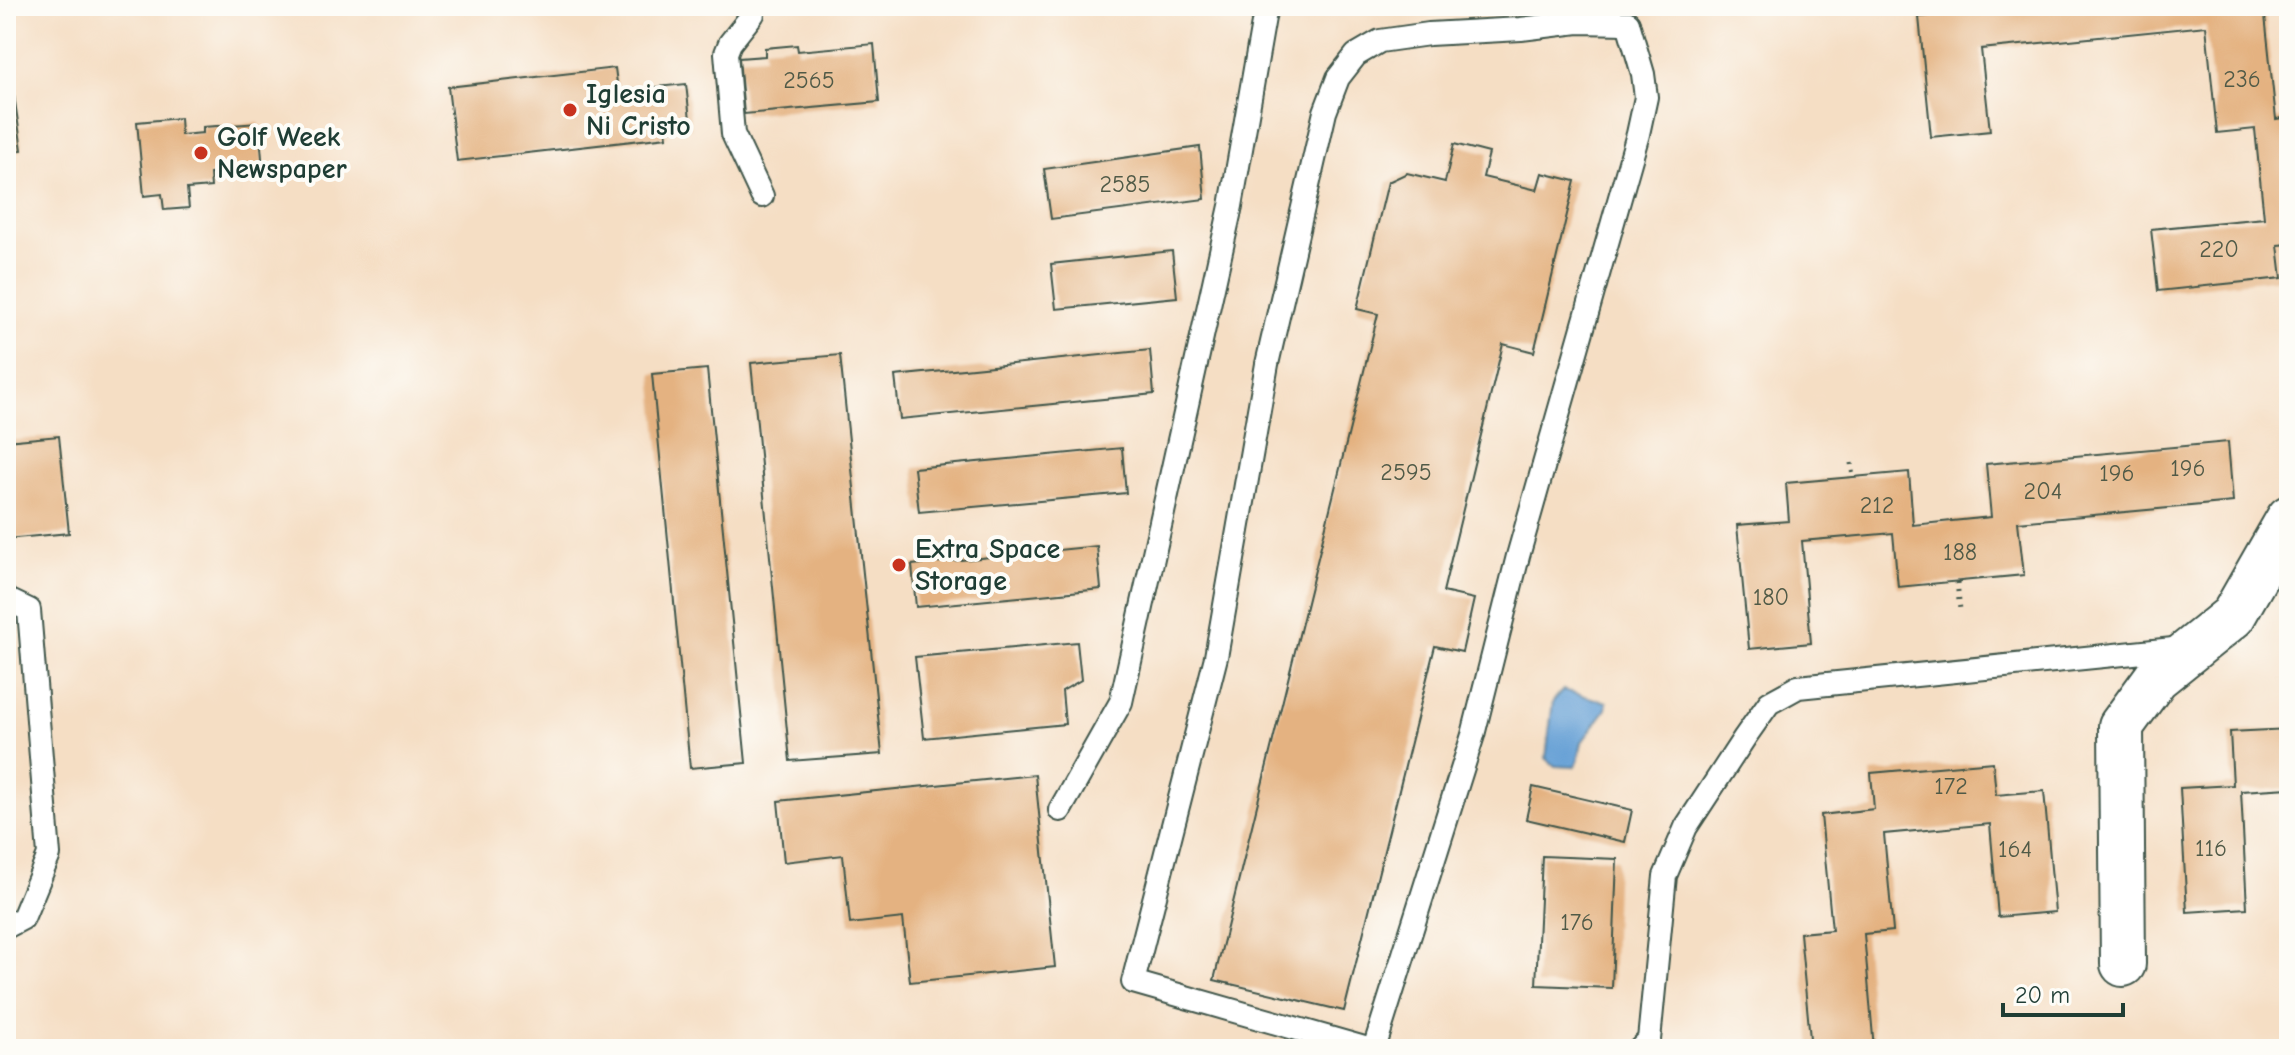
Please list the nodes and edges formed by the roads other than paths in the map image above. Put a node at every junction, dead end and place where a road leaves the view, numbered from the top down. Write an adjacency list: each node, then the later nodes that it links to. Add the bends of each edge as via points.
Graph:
1 (752, 6): 4 (lane, via 753,14 726,53 733,134)
2 (1266, 6): 8 (lane, via 1231,206 1121,702)
3 (1634, 15): 11 (lane, via 1646,97 1638,134 1473,735); 11 (lane, via 1380,41 1356,55 1338,78 1325,112 1267,364 1216,657 1133,982)
4 (762, 196)
5 (2289, 518): 7 (street, via 2233,616)
6 (6, 599): 9 (lane, via 29,610 49,855 23,918)
7 (2196, 647): 10 (street, via 2156,678 2121,726); 12 (lane, via 1798,687 1769,703 1686,827 1665,876 1649,1040)
8 (1060, 810)
9 (6, 927)
10 (2123, 964)
11 (1371, 1049)
12 (1640, 1049)

